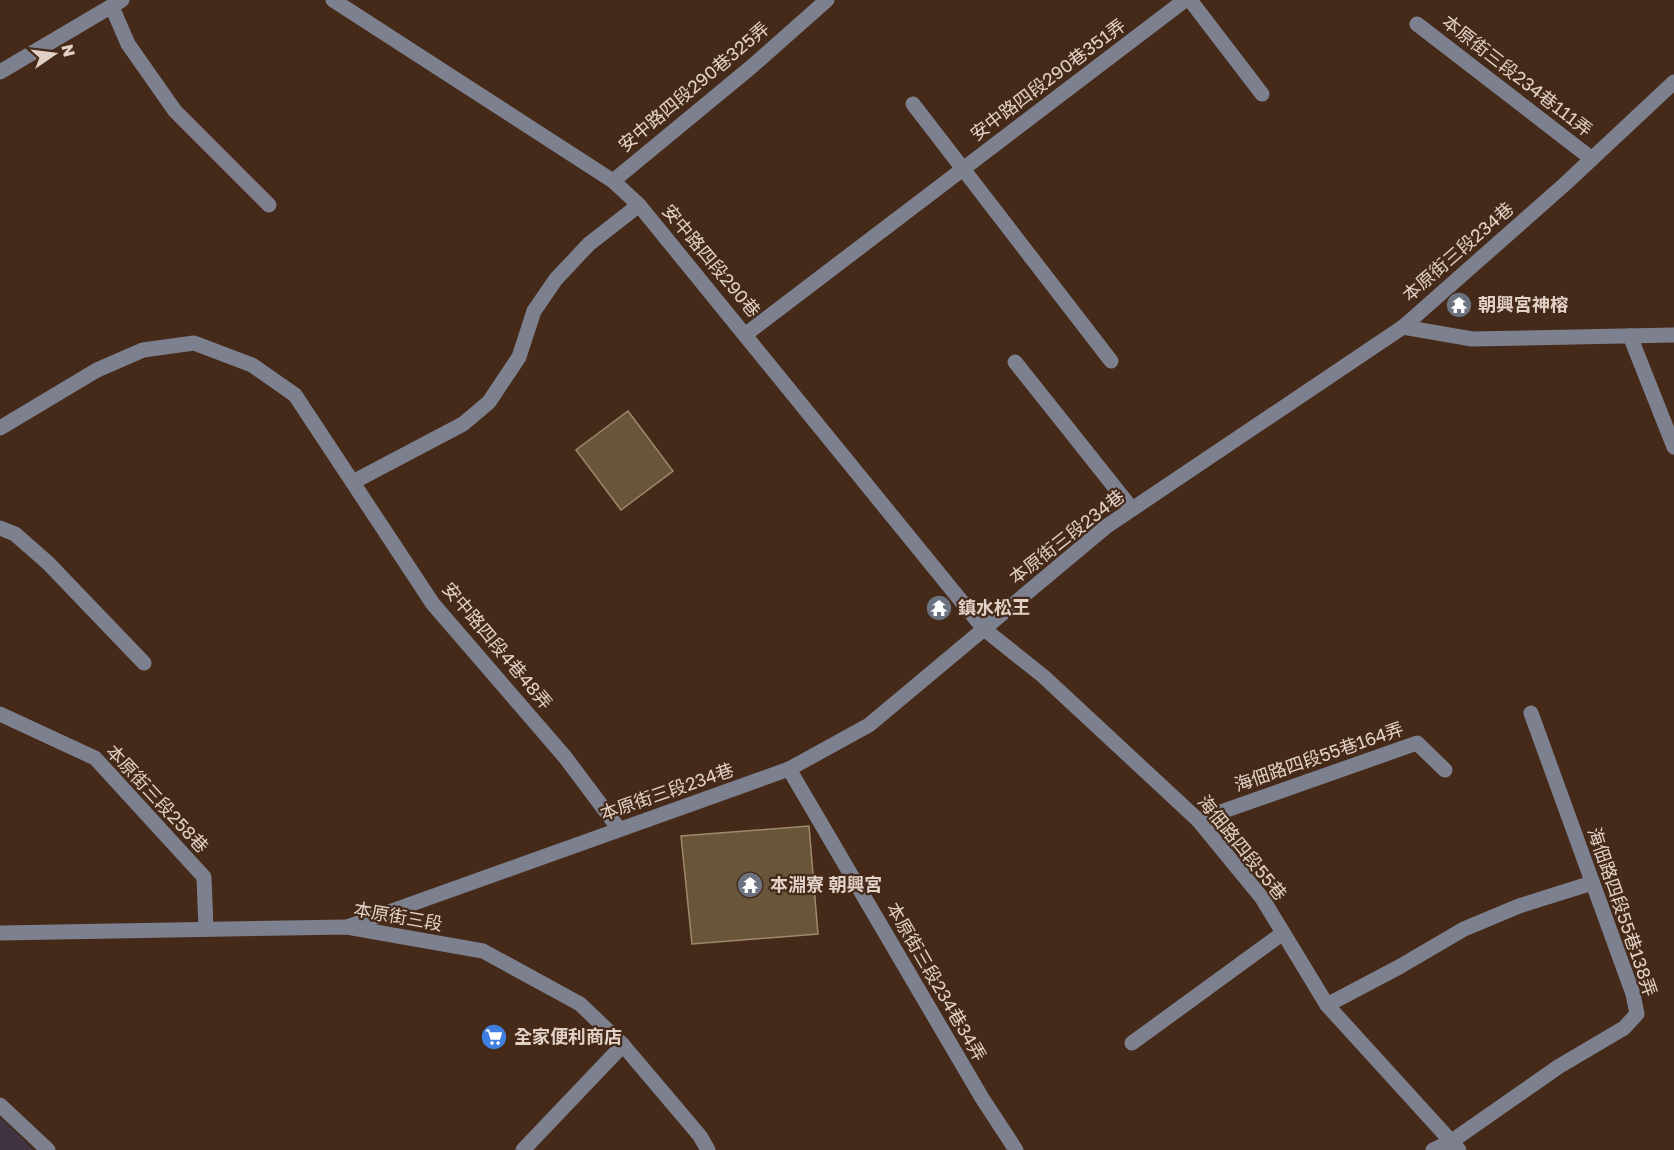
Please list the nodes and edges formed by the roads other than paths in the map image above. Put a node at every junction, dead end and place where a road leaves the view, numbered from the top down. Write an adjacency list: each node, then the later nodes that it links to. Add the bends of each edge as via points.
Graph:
1 (333, 0): 13 (street, 安中路四段290巷)
2 (827, 0): 13 (street, 安中路四段290巷325弄)
3 (1185, 0): 12 (street, 安中路四段290巷351弄)
4 (1190, 0): 9 (street)
5 (117, 4): 7 (street); 14 (street, via 128,44 175,111)
6 (1417, 24): 11 (street, 本原街三段234巷111弄)
7 (0, 72)
8 (1674, 82): 11 (street, 本原街三段234巷)
9 (1262, 94)
10 (913, 104): 12 (street)
11 (1592, 159): 16 (street, 本原街三段234巷)
12 (963, 169): 17 (street, 安中路四段290巷351弄); 20 (street)
13 (613, 181): 15 (street, 安中路四段290巷)
14 (269, 205)
15 (639, 205): 17 (street, 安中路四段290巷); 24 (street, via 589,244 556,279 534,312 519,357 489,402 463,424)
16 (1403, 327): 19 (street, via 1472,339); 25 (street, 本原街三段234巷)
17 (746, 334): 27 (street, 安中路四段290巷)
18 (1674, 335): 19 (street)
19 (1630, 336): 23 (street)
20 (1111, 361)
21 (1015, 362): 25 (street)
22 (0, 428): 24 (street, 安中路四段4巷48弄, via 106,366 143,350 194,343 252,365 295,395)
23 (1674, 447)
24 (353, 483): 34 (street, 安中路四段4巷48弄, via 433,604 565,757)
25 (1132, 509): 27 (street, 本原街三段234巷)
26 (0, 528): 28 (street, via 15,534 48,563)
27 (984, 629): 31 (street, 本原街三段234巷, via 869,725); 33 (street, 海佃路四段55巷, via 1043,676)
28 (144, 663)
29 (1531, 713): 35 (street, 海佃路四段55巷138弄)
30 (0, 714): 37 (street, 本原街三段258巷, via 95,758 204,877)
31 (789, 769): 34 (street, 本原街三段234巷); 48 (street, 本原街三段234巷34弄)
32 (1444, 770): 33 (street, 海佃路四段55巷164弄, via 1417,743)
33 (1198, 820): 39 (street, 海佃路四段55巷, via 1262,898)
34 (619, 829): 36 (street, 本原街三段234巷)
35 (1592, 883): 40 (street, via 1519,906 1464,929); 44 (street, 海佃路四段55巷138弄, via 1637,1014 1624,1028 1558,1067)
36 (347, 927): 37 (street, 本原街三段); 42 (street, 本原街三段, via 483,951 580,1004)
37 (206, 929): 38 (street, 本原街三段)
38 (0, 933)
39 (1283, 933): 40 (street, 海佃路四段55巷); 41 (street)
40 (1327, 1005): 44 (street, 海佃路四段55巷)
41 (1132, 1043)
42 (623, 1045): 46 (street); 47 (street, 本原街三段)
43 (0, 1105): 45 (street)
44 (1456, 1146): 49 (street)
45 (48, 1150)
46 (523, 1150)
47 (708, 1150)
48 (1016, 1150)
49 (1433, 1150)

